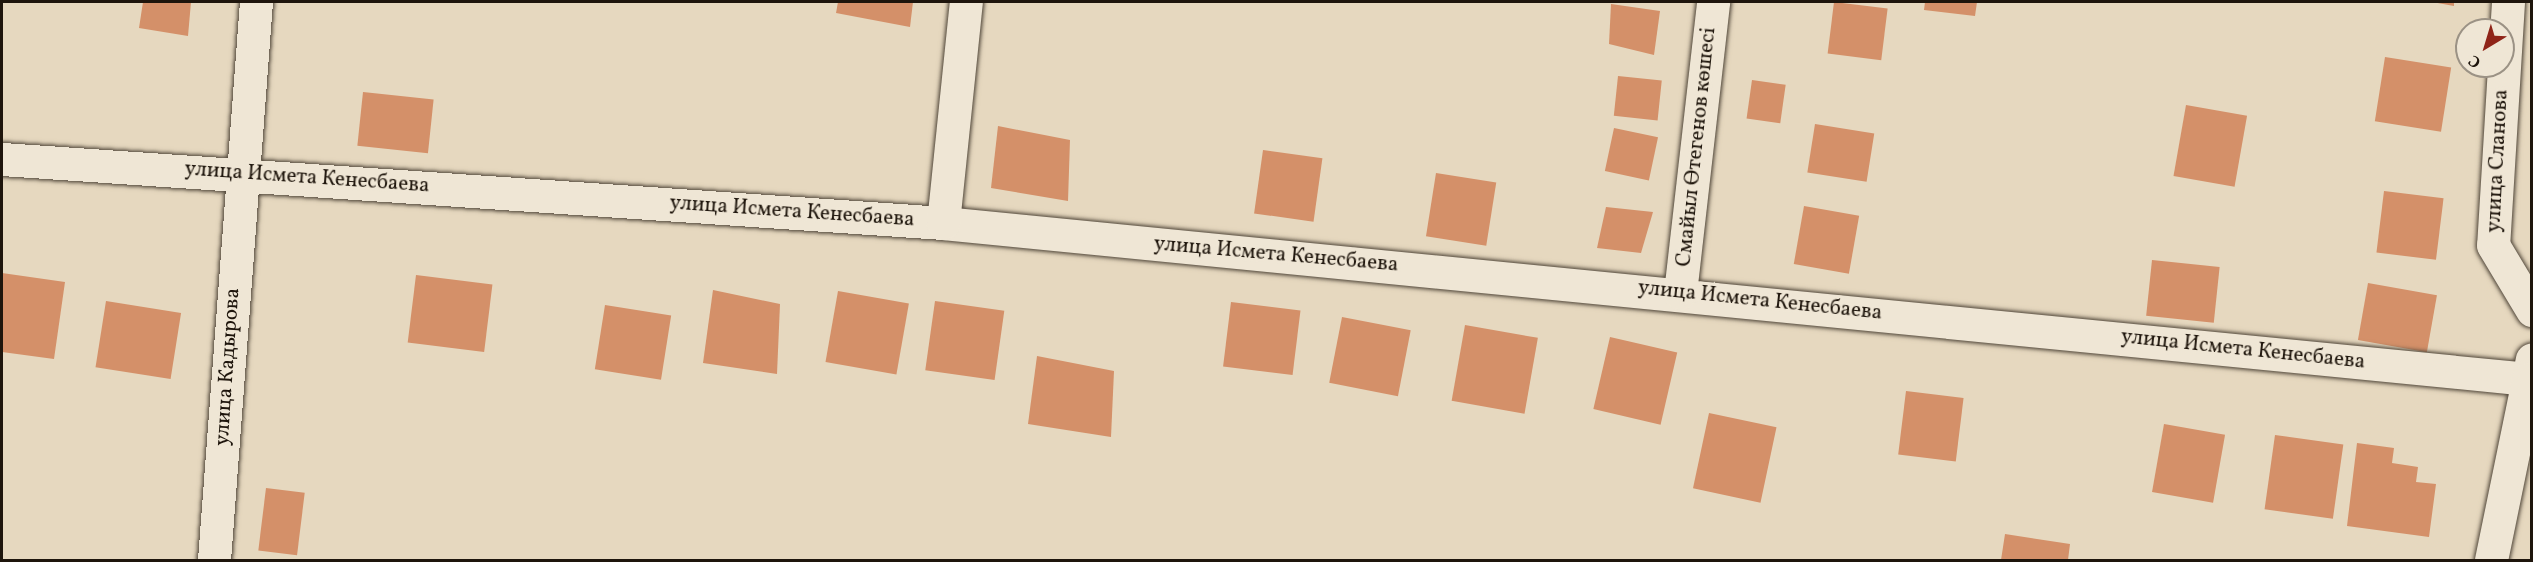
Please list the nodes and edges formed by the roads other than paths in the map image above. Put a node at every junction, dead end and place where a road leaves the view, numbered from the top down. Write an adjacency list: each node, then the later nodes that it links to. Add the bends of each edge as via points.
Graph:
1 (256, 2): 6 (street, улица Кадырова)
2 (966, 2): 7 (street)
3 (1713, 2): 8 (street, Смайыл Өтегенов көшесі)
4 (2508, 2): 9 (street, улица Сланова, via 2493,245)
5 (2, 159): 6 (street, улица Исмета Кенесбаева)
6 (242, 173): 7 (street, улица Исмета Кенесбаева); 11 (street, улица Кадырова)
7 (943, 223): 8 (street, улица Исмета Кенесбаева)
8 (1680, 293): 10 (street, улица Исмета Кенесбаева)
9 (2532, 310)
10 (2530, 369): 12 (street)
11 (214, 561)
12 (2491, 561)

